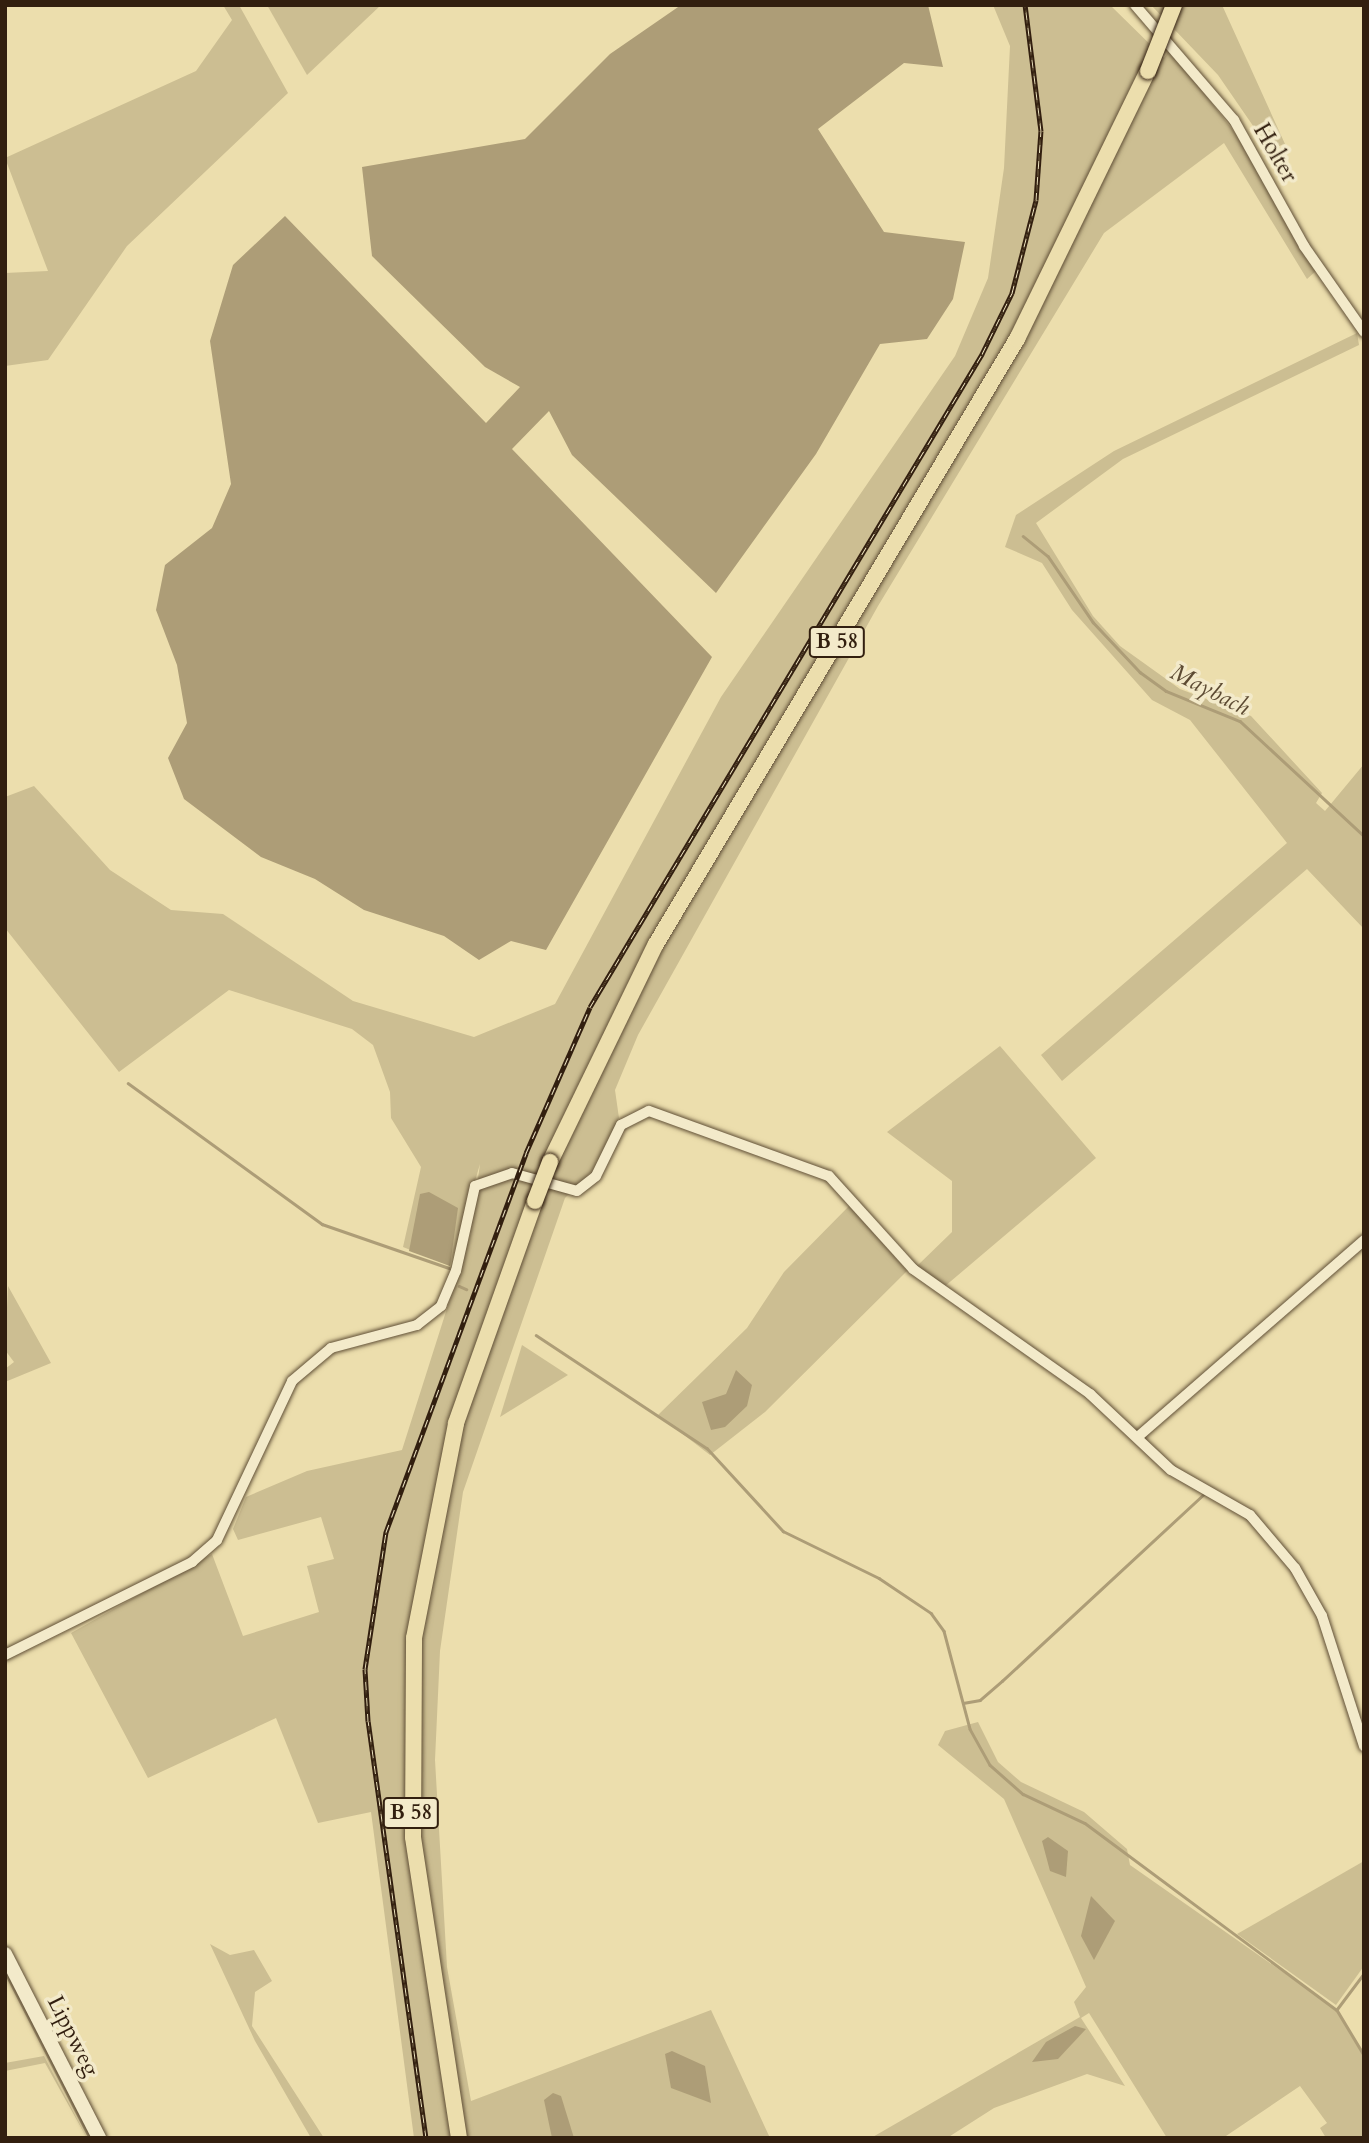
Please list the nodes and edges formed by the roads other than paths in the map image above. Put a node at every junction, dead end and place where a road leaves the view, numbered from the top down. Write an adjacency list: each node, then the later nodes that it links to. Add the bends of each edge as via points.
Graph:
1 (1135, 5): 3 (street, Holter, via 1234,120 1304,246)
2 (1174, 5): 10 (main road, B 58, bridge, via 1148,71 1017,339 656,944 550,1162 456,1423 414,1638 413,1838)
3 (1364, 332)
4 (1364, 1240): 5 (street)
5 (1140, 1435): 6 (street, via 913,1269 829,1175 637,1111 621,1125 597,1176 577,1191 512,1172 475,1186 453,1280 437,1311 417,1325 342,1343 292,1381 226,1529 203,1554); 7 (street, via 1171,1470 1250,1515 1295,1568 1322,1616)
6 (5, 1656)
7 (1364, 1746)
8 (5, 1954): 9 (street, Lippweg)
9 (99, 2138)
10 (458, 2138)

